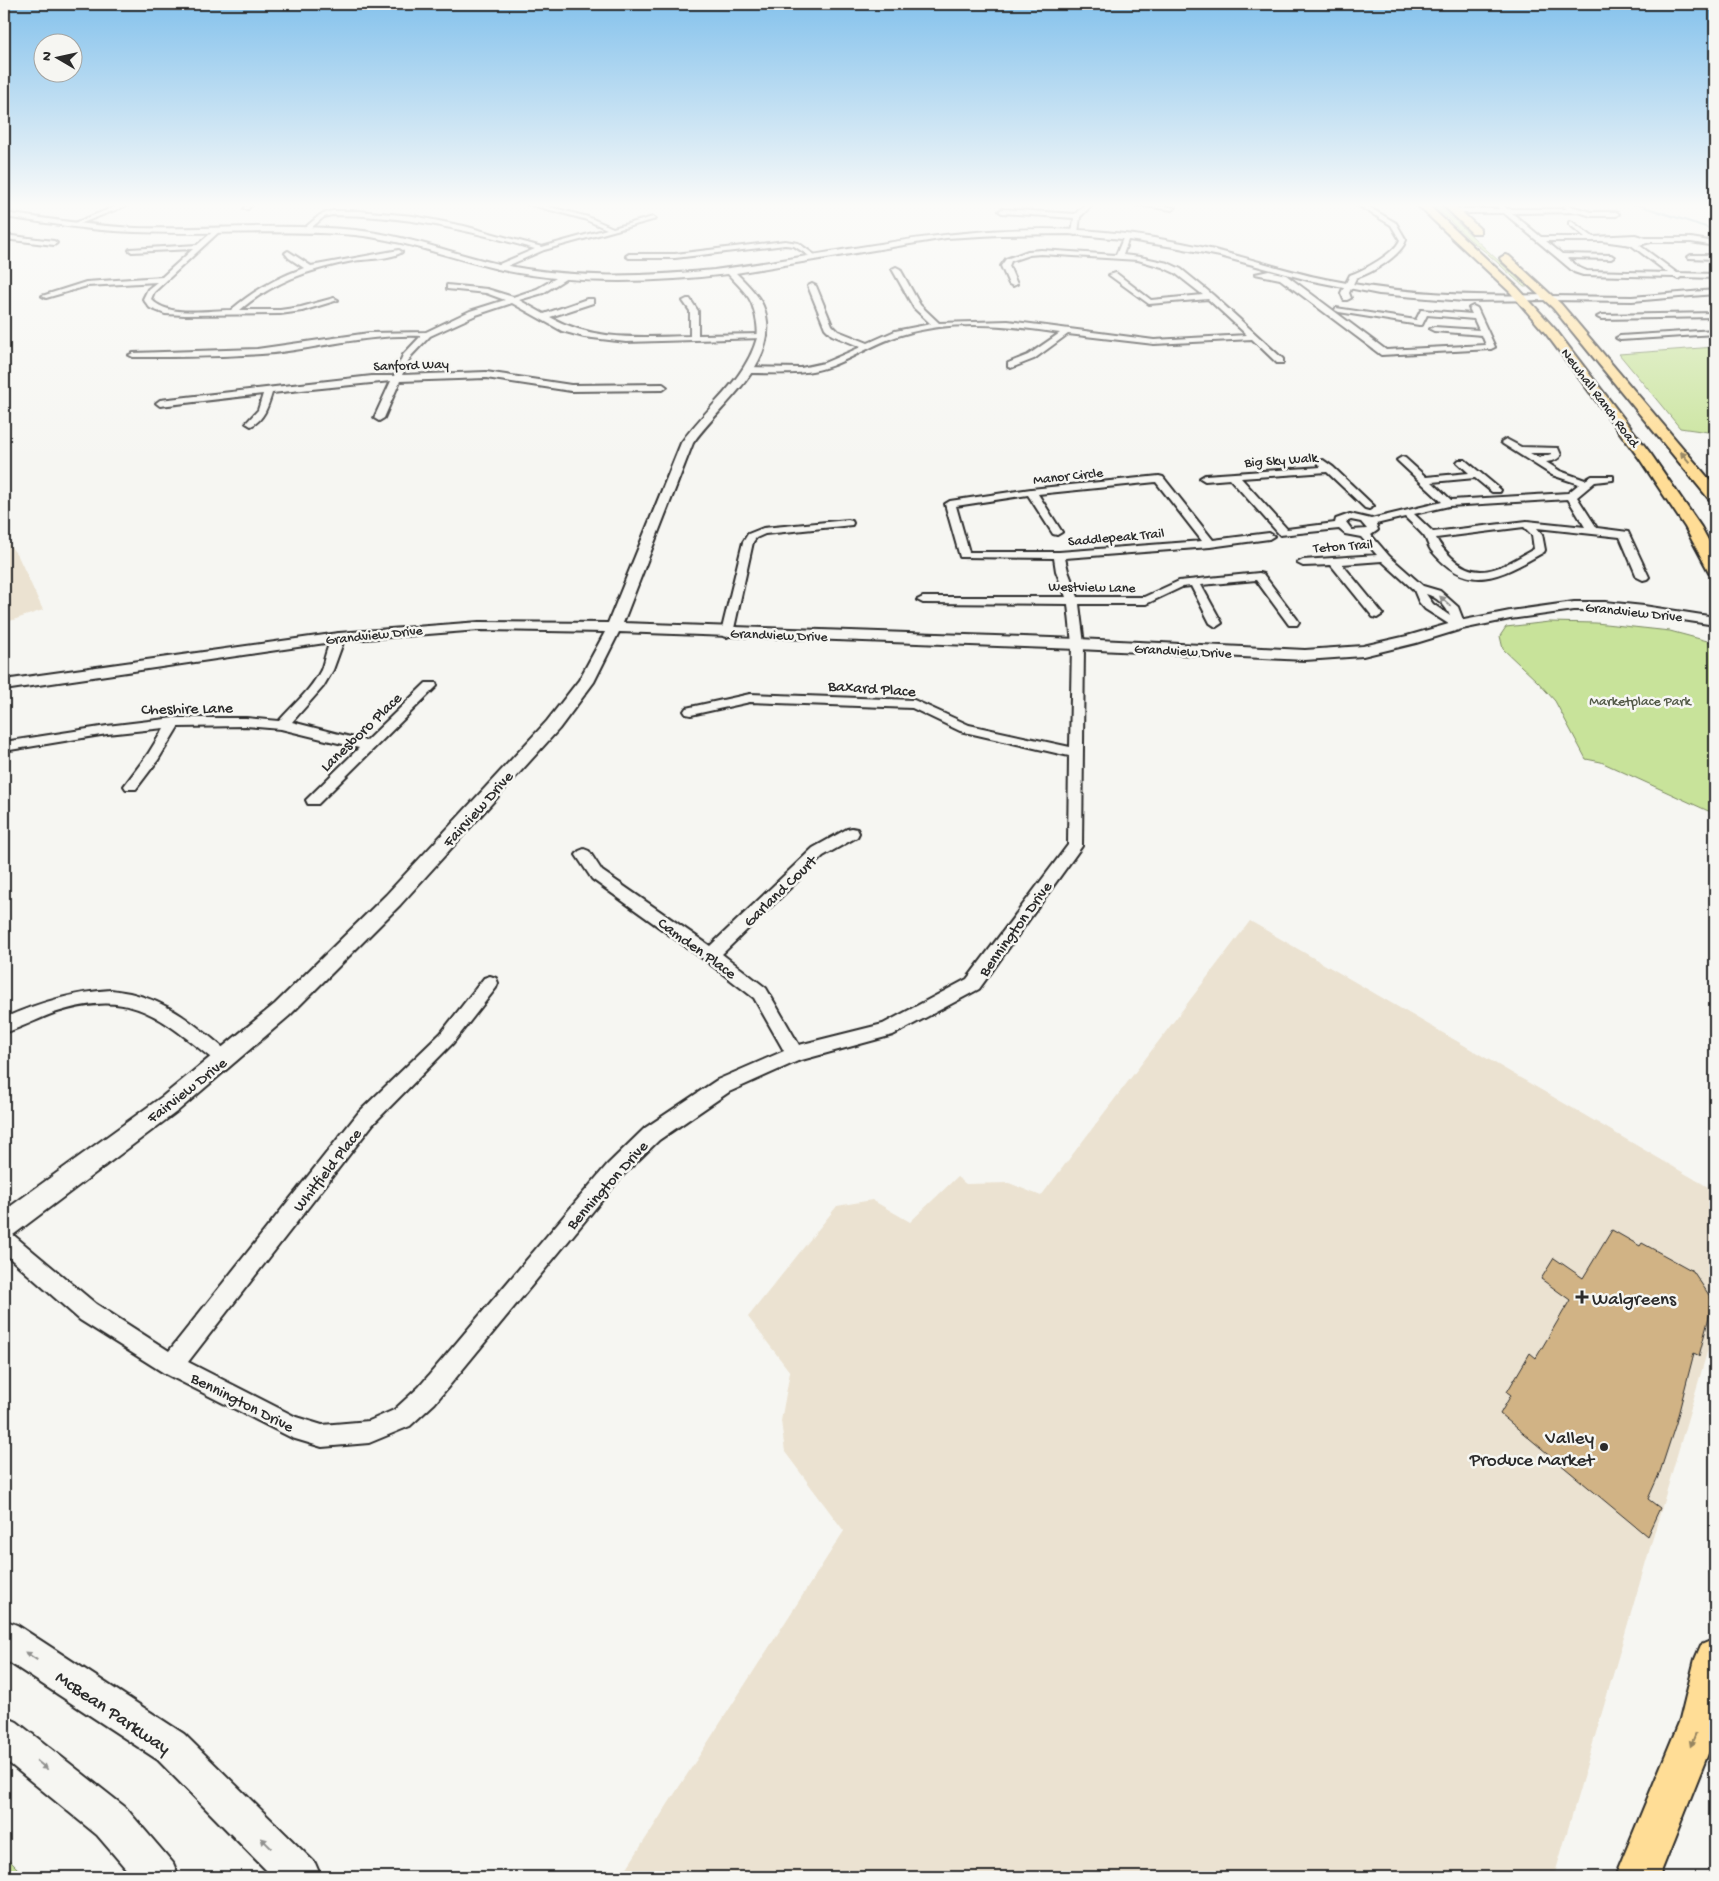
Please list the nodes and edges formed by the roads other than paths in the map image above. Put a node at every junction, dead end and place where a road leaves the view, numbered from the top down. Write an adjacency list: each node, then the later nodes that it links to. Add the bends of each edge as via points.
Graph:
1 (63, 291): 20 (street)
2 (151, 291): 32 (street, via 147,300 168,312)
3 (258, 291): 32 (street)
4 (485, 291): 26 (street)
5 (540, 291): 26 (street)
6 (748, 291): 45 (street, via 758,306)
7 (814, 291): 50 (street, via 828,326)
8 (909, 291): 39 (street, via 918,306)
9 (1133, 291): 21 (street, via 1149,302)
10 (1202, 291): 21 (street)
11 (1304, 291): 31 (street)
12 (1346, 291): 23 (street)
13 (1359, 291): 23 (street)
14 (1387, 291): 22 (street, via 1432,297)
15 (1514, 291): 22 (main road, Newhall Ranch Road)
16 (1541, 291): 24 (main road, Newhall Ranch Road)
17 (1697, 291): 19 (street)
18 (1715, 292): 19 (street)
19 (1700, 293): 24 (street, via 1632,299); 29 (street)
20 (46, 296)
21 (1210, 297): 47 (street)
22 (1521, 297): 24 (street); 96 (main road, Newhall Ranch Road, via 1645,456 1693,527)
23 (1347, 298): 31 (street)
24 (1549, 298): 77 (main road, Newhall Ranch Road, one-way to 24)
25 (334, 300): 32 (street, via 280,312)
26 (512, 300): 35 (street); 44 (street)
27 (590, 301): 35 (street)
28 (687, 301): 48 (street, via 694,311)
29 (1715, 301)
30 (1473, 308): 36 (street)
31 (1336, 311): 36 (street, via 1419,323 1424,312); 43 (street, via 1384,352 1491,347)
32 (232, 312)
33 (1687, 312): 34 (street); 38 (street); 42 (street)
34 (1715, 315)
35 (544, 317): 48 (street, via 565,329 604,338)
36 (1477, 317): 43 (street)
37 (1600, 317): 38 (street)
38 (1621, 317): 46 (street)
39 (937, 325): 41 (street, via 1008,324); 50 (street, via 898,333)
40 (1434, 329): 43 (street)
41 (1067, 331): 47 (street, via 1154,342); 53 (street, via 1031,357)
42 (1715, 332): 46 (street)
43 (1484, 333)
44 (427, 334): 51 (street, via 377,333 245,352); 55 (street, via 407,356)
45 (763, 336): 48 (street); 54 (street, Fairview Drive)
46 (1652, 336): 49 (street)
47 (1252, 337): 52 (street)
48 (694, 338)
49 (1620, 338)
50 (866, 346): 54 (street, via 827,365 801,371)
51 (133, 355)
52 (1280, 361)
53 (1011, 365)
54 (748, 370): 107 (street, Fairview Drive, via 687,443)
55 (396, 378): 56 (street, Sanford Way, via 486,375 571,388); 57 (street, Sanford Way); 59 (street)
56 (663, 387)
57 (268, 390): 58 (street, Sanford Way); 60 (street, via 262,412)
58 (160, 403)
59 (379, 418)
60 (251, 424)
61 (1506, 442): 62 (street)
62 (1519, 450): 66 (street); 66 (street, via 1555,450 1553,458)
63 (1321, 460): 67 (street)
64 (1402, 460): 72 (street)
65 (1462, 462): 68 (street)
66 (1538, 462): 73 (street, via 1556,473)
67 (1330, 469): 69 (street, Big Sky Walk); 79 (street)
68 (1477, 475): 72 (street); 74 (street)
69 (1233, 476): 70 (street, Big Sky Walk); 84 (street, Big Sky Walk, via 1284,533)
70 (1205, 478)
71 (1609, 478): 73 (street)
72 (1424, 480): 78 (street)
73 (1585, 483): 76 (street)
74 (1496, 490)
75 (1031, 492): 86 (street); 90 (street, Manor Circle, via 1159,479); 91 (street, Manor Circle, via 950,504)
76 (1571, 496): 78 (street); 85 (street)
77 (1715, 496)
78 (1449, 504): 80 (street)
79 (1369, 506)
80 (1408, 514): 81 (street); 89 (street)
81 (1370, 522): 84 (street, via 1345,518 1340,521); 87 (street, via 1374,530)
82 (848, 523): 109 (street, via 763,531 752,536)
83 (1527, 524): 85 (street); 89 (street); 89 (street, via 1537,534 1540,550 1493,573 1472,575 1457,569 1435,547)
84 (1340, 526): 87 (street)
85 (1592, 529): 97 (street, via 1624,534)
86 (1057, 532)
87 (1364, 534): 93 (street)
88 (1269, 536): 90 (street, Saddlepeak Trail)
89 (1430, 536)
90 (1210, 544): 92 (street, Saddlepeak Trail)
91 (964, 555): 92 (street, Saddlepeak Trail)
92 (1060, 555): 100 (street, Bennington Drive, via 1062,571)
93 (1385, 558): 94 (street, Teton Trail); 106 (street, via 1419,588 1423,600 1438,614)
94 (1334, 561): 95 (street, Teton Trail); 102 (street)
95 (1303, 563)
96 (1715, 568)
97 (1643, 577)
98 (1194, 582): 100 (street, Westview Lane, via 1179,584 1146,601); 104 (street, Westview Lane, via 1259,576); 105 (street)
99 (923, 600): 100 (street, Westview Lane)
100 (1073, 600): 111 (street, Bennington Drive)
101 (1552, 610): 103 (street, Grandview Drive, via 1606,606); 106 (street, Grandview Drive); 108 (street, Grandview Drive)
102 (1377, 614)
103 (1715, 621)
104 (1292, 622)
105 (1216, 623)
106 (1459, 625): 111 (street, Grandview Drive, via 1411,640 1336,654 1245,653)
107 (614, 628): 109 (street, Grandview Drive); 110 (street, Grandview Drive, via 479,626); 128 (street, Fairview Drive, via 586,682 546,732 394,900 282,1010)
108 (1715, 631)
109 (727, 632): 111 (street, Grandview Drive)
110 (339, 637): 112 (street, Grandview Drive); 116 (street, via 317,687)
111 (1078, 644): 119 (street, Bennington Drive)
112 (4, 685)
113 (431, 686): 117 (street, Lanesboro Place)
114 (691, 711): 119 (street, Baxard Place, via 750,698 914,704 965,728)
115 (174, 722): 116 (street, Cheshire Lane); 118 (street, Cheshire Lane, via 115,728); 120 (street)
116 (282, 726): 117 (street, Cheshire Lane)
117 (370, 746): 121 (street, Lanesboro Place)
118 (4, 747)
119 (1076, 753): 127 (street, Bennington Drive, via 1075,846 973,984 887,1030)
120 (131, 786)
121 (313, 800)
122 (852, 833): 124 (street, Garland Court, via 818,852)
123 (584, 855): 124 (street, Camden Place, via 597,875)
124 (711, 954): 127 (street, Camden Place, via 760,993)
125 (490, 983): 131 (street, Whitfield Place, via 447,1038 366,1118)
126 (4, 1026): 128 (street, via 57,1004 96,998 126,999 148,1004)
127 (795, 1054): 131 (street, Bennington Drive, via 723,1086 652,1134 614,1171 427,1395 402,1418 369,1432 322,1436 292,1427)
128 (225, 1059): 129 (street, Fairview Drive)
129 (4, 1226)
130 (4, 1240): 131 (street, Bennington Drive, via 88,1312)
131 (172, 1365)
132 (4, 1638): 136 (main road, McBean Parkway, one-way to 132, via 171,1746)
133 (1715, 1659): 137 (main road, one-way to 137, via 1701,1720)
134 (4, 1734): 135 (main road, one-way to 135, via 111,1821)
135 (158, 1877)
136 (301, 1877)
137 (1637, 1877)

